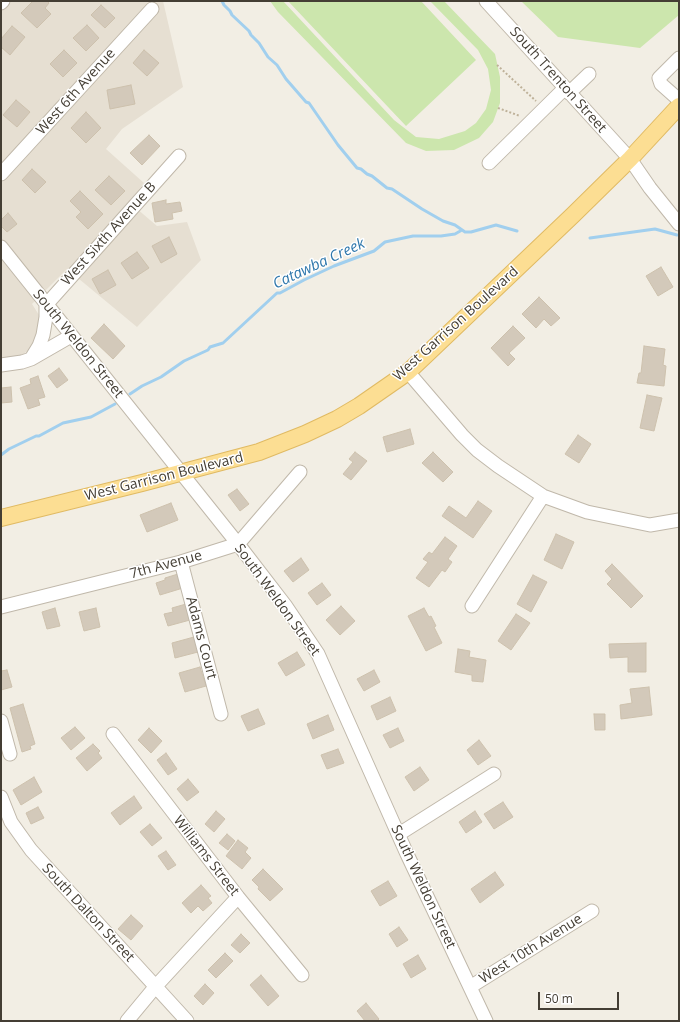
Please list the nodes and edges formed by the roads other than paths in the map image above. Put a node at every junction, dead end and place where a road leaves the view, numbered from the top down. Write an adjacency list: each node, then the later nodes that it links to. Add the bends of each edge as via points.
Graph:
1 (486, 1): 5 (street, South Trenton Street)
2 (152, 9): 11 (street, West 6th Avenue)
3 (679, 58): 6 (street, via 659,78 661,84)
4 (589, 74): 5 (street)
5 (567, 90): 9 (street, South Trenton Street); 10 (street, via 532,120)
6 (679, 100)
7 (679, 106): 9 (main road, West Garrison Boulevard)
8 (179, 156): 14 (street, West Sixth Avenue B)
9 (630, 159): 12 (street, South Trenton Street); 18 (main road, West Garrison Boulevard, via 560,229)
10 (489, 163)
11 (1, 174)
12 (679, 224)
13 (1, 247): 14 (street, South Weldon Street)
14 (46, 305): 15 (street, South Weldon Street); 16 (street, via 43,335)
15 (71, 336): 16 (street); 20 (street, South Weldon Street)
16 (31, 359): 17 (street)
17 (1, 365)
18 (408, 372): 20 (main road, West Garrison Boulevard, via 359,406 305,434 258,452); 21 (street, via 477,450)
19 (300, 472): 24 (street)
20 (182, 473): 22 (main road, West Garrison Boulevard); 24 (street, South Weldon Street)
21 (543, 496): 23 (street, via 587,512 650,525); 27 (street)
22 (1, 518)
23 (679, 520)
24 (238, 544): 25 (street, 7th Avenue); 34 (street, South Weldon Street, via 285,605 318,654)
25 (181, 562): 26 (street, 7th Avenue); 28 (street, Adams Court)
26 (1, 606)
27 (472, 606)
28 (221, 714)
29 (1, 721): 31 (street)
30 (113, 734): 35 (street, Williams Street)
31 (10, 754)
32 (494, 774): 34 (street)
33 (1, 797): 38 (street, South Dalton Street, via 11,822 31,850)
34 (399, 834): 39 (street, South Weldon Street)
35 (238, 896): 37 (street, Williams Street); 38 (street)
36 (592, 911): 39 (street, West 10th Avenue)
37 (302, 975)
38 (156, 986): 40 (street); 41 (street, South Dalton Street)
39 (470, 987): 42 (street, South Weldon Street)
40 (127, 1021)
41 (187, 1021)
42 (486, 1021)

